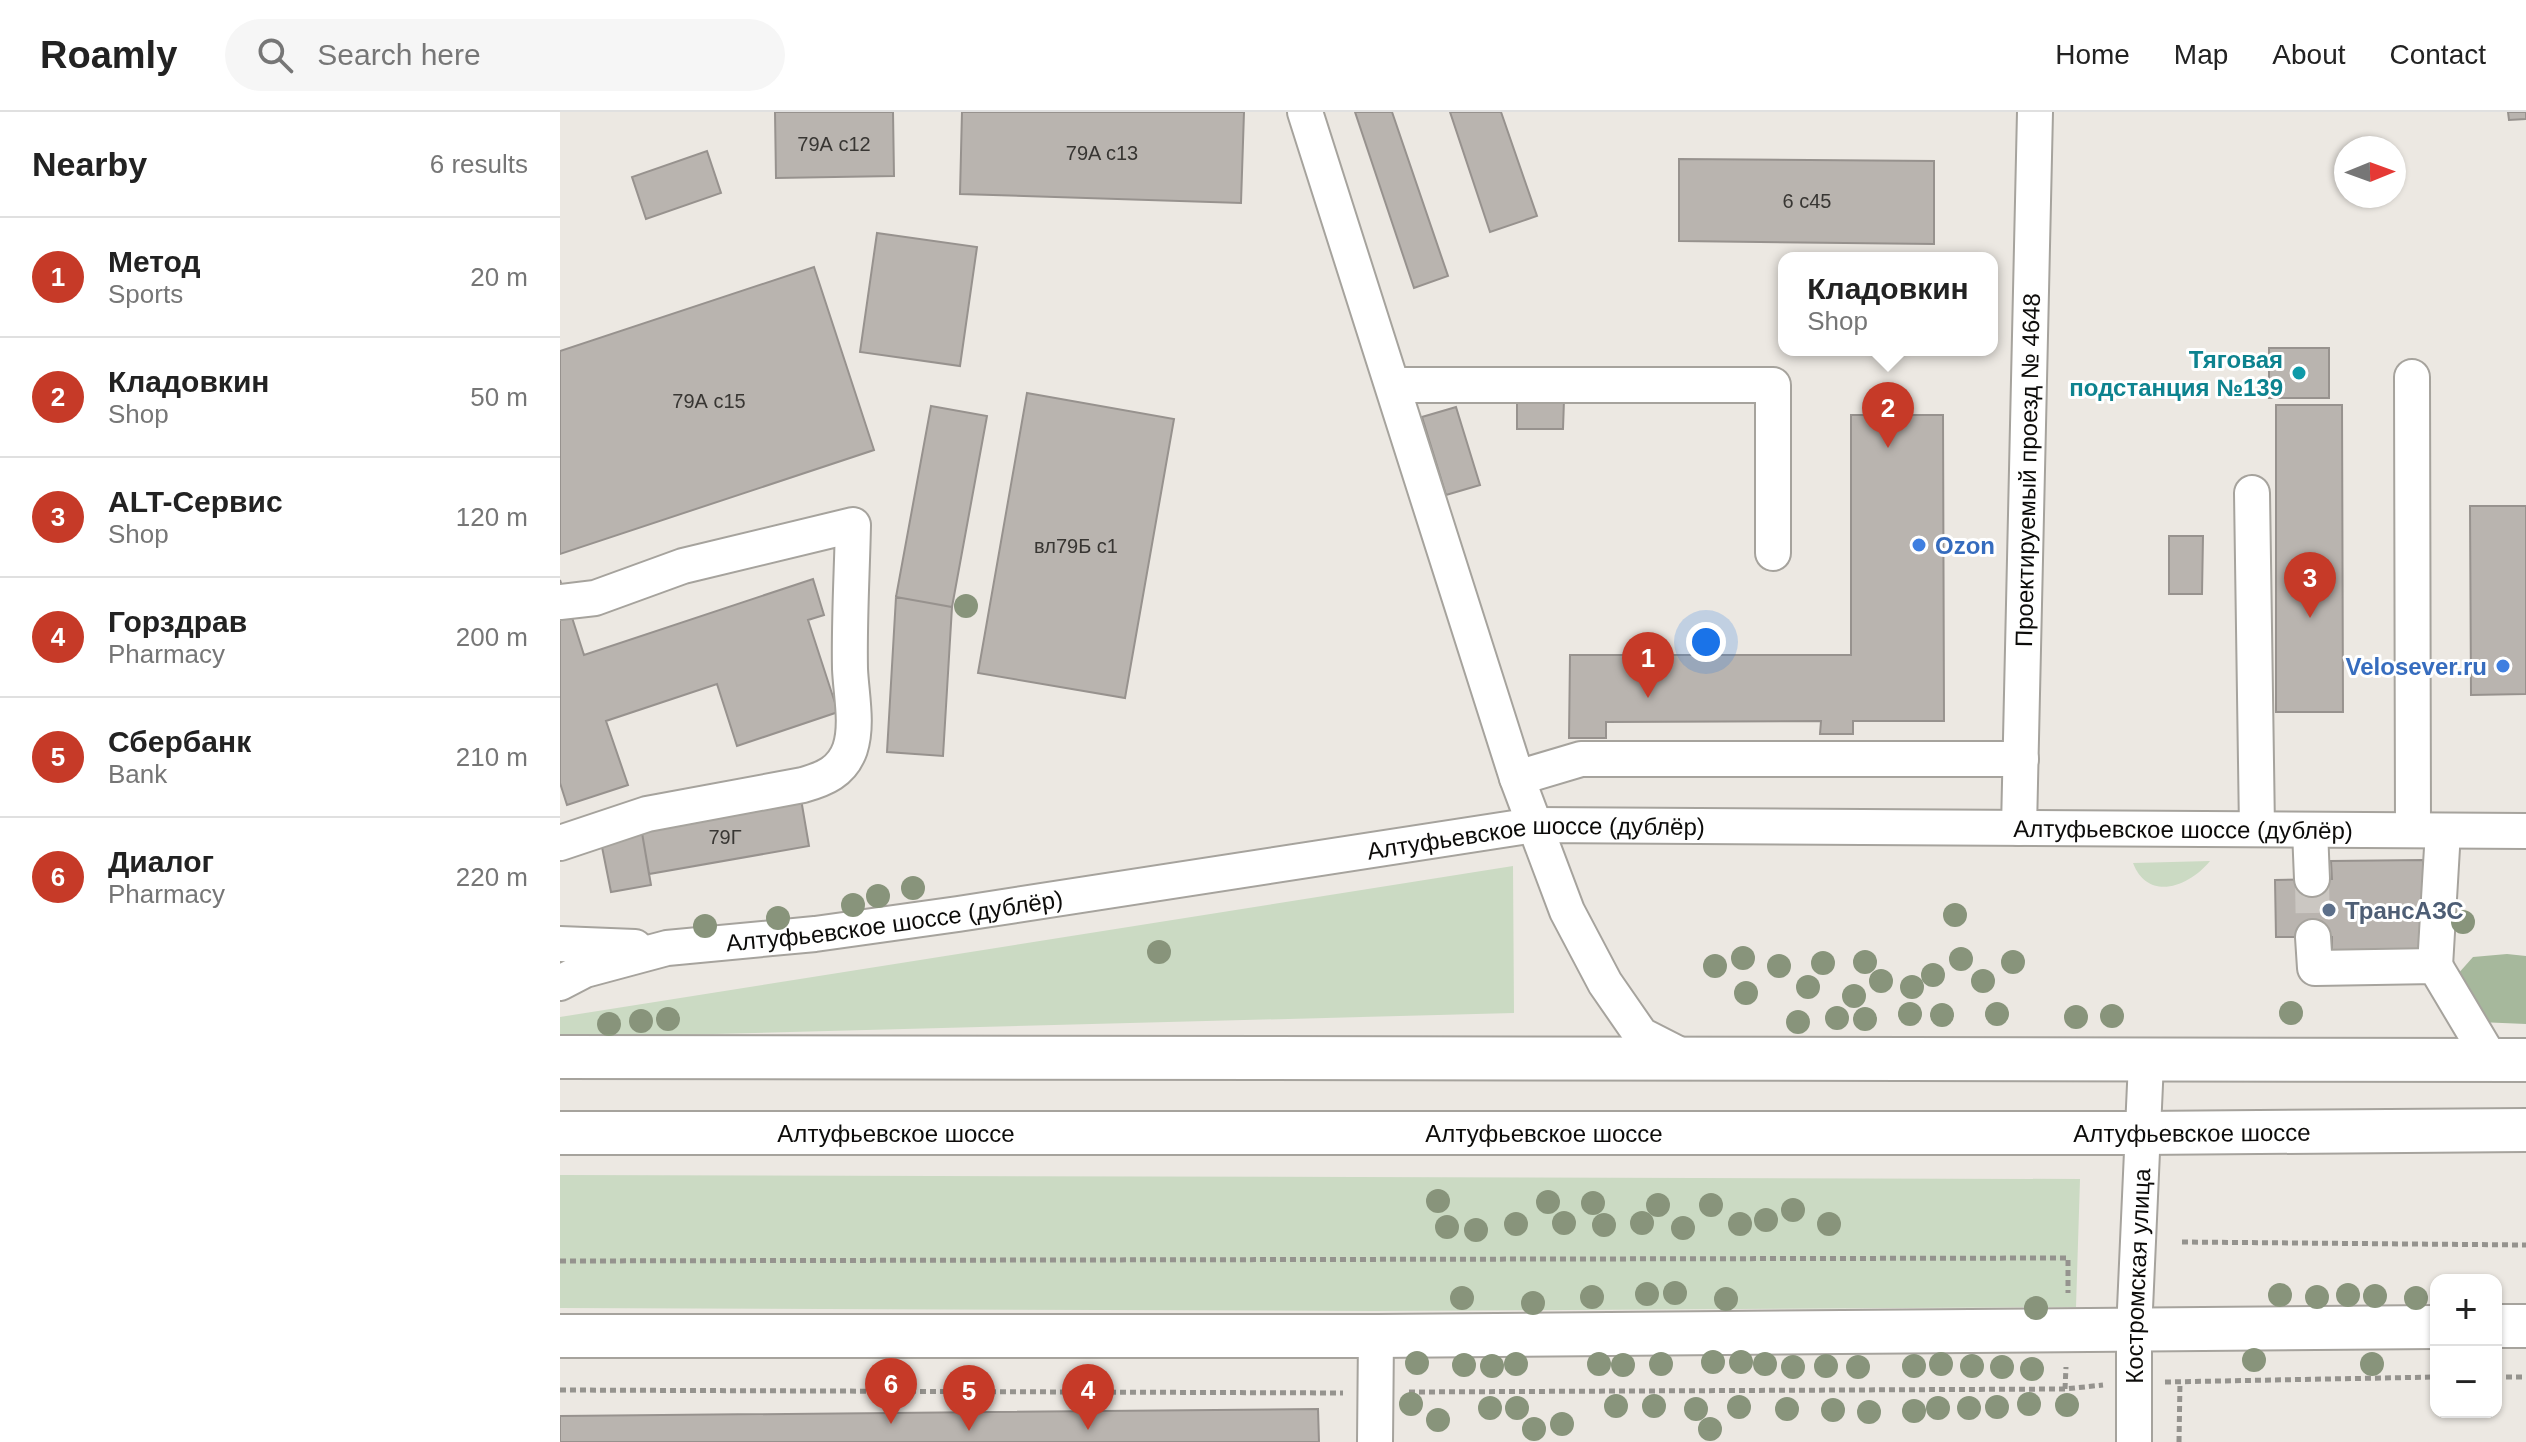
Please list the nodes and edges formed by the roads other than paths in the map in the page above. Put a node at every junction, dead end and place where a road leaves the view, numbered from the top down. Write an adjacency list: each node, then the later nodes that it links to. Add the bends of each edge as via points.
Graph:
1 (1305, 112): 4 (street)
2 (2035, 112): 8 (street, Проектируемый проезд № 4648)
3 (2412, 377): 14 (street)
4 (1393, 385): 6 (street, via 1773,385); 9 (street)
5 (2252, 493): 12 (street)
6 (1773, 553)
7 (560, 602): 16 (street, via 595,598 683,566 853,525 853,723 850,749 839,768 803,785 647,814)
8 (2021, 759): 9 (street, via 1581,759); 11 (street, Проектируемый проезд № 4648)
9 (1517, 778): 10 (street)
10 (1534, 825): 11 (street, Алтуфьевское шоссе (дублёр)); 20 (street, Алтуфьевское шоссе (дублёр), via 958,914); 24 (street, via 1567,911 1605,983 1641,1035)
11 (2019, 828): 12 (street, Алтуфьевское шоссе (дублёр))
12 (2257, 829): 13 (street, Алтуфьевское шоссе (дублёр))
13 (2310, 830): 14 (street, Алтуфьевское шоссе (дублёр)); 17 (street)
14 (2428, 830): 15 (street, Алтуфьевское шоссе (дублёр)); 21 (street)
15 (2526, 831)
16 (560, 843)
17 (2312, 879)
18 (2313, 937): 21 (street, via 2315,968)
19 (561, 941): 20 (street)
20 (667, 948): 22 (street, Алтуфьевское шоссе (дублёр), via 585,970)
21 (2435, 966): 25 (street)
22 (560, 983)
23 (560, 1057): 24 (main road)
24 (1688, 1059): 26 (main road)
25 (2509, 1060): 26 (main road)
26 (2146, 1062): 29 (street, Костромская улица)
27 (2526, 1130): 29 (main road, Алтуфьевское шоссе)
28 (560, 1133): 29 (main road, Алтуфьевское шоссе)
29 (2142, 1133): 33 (street, Костромская улица)
30 (2502, 1326): 31 (main road)
31 (2526, 1326)
32 (2430, 1327): 33 (main road)
33 (2134, 1331): 35 (main road); 37 (street, Костромская улица)
34 (560, 1336): 35 (main road)
35 (1376, 1336): 36 (street)
36 (1375, 1442)
37 (2134, 1442)

